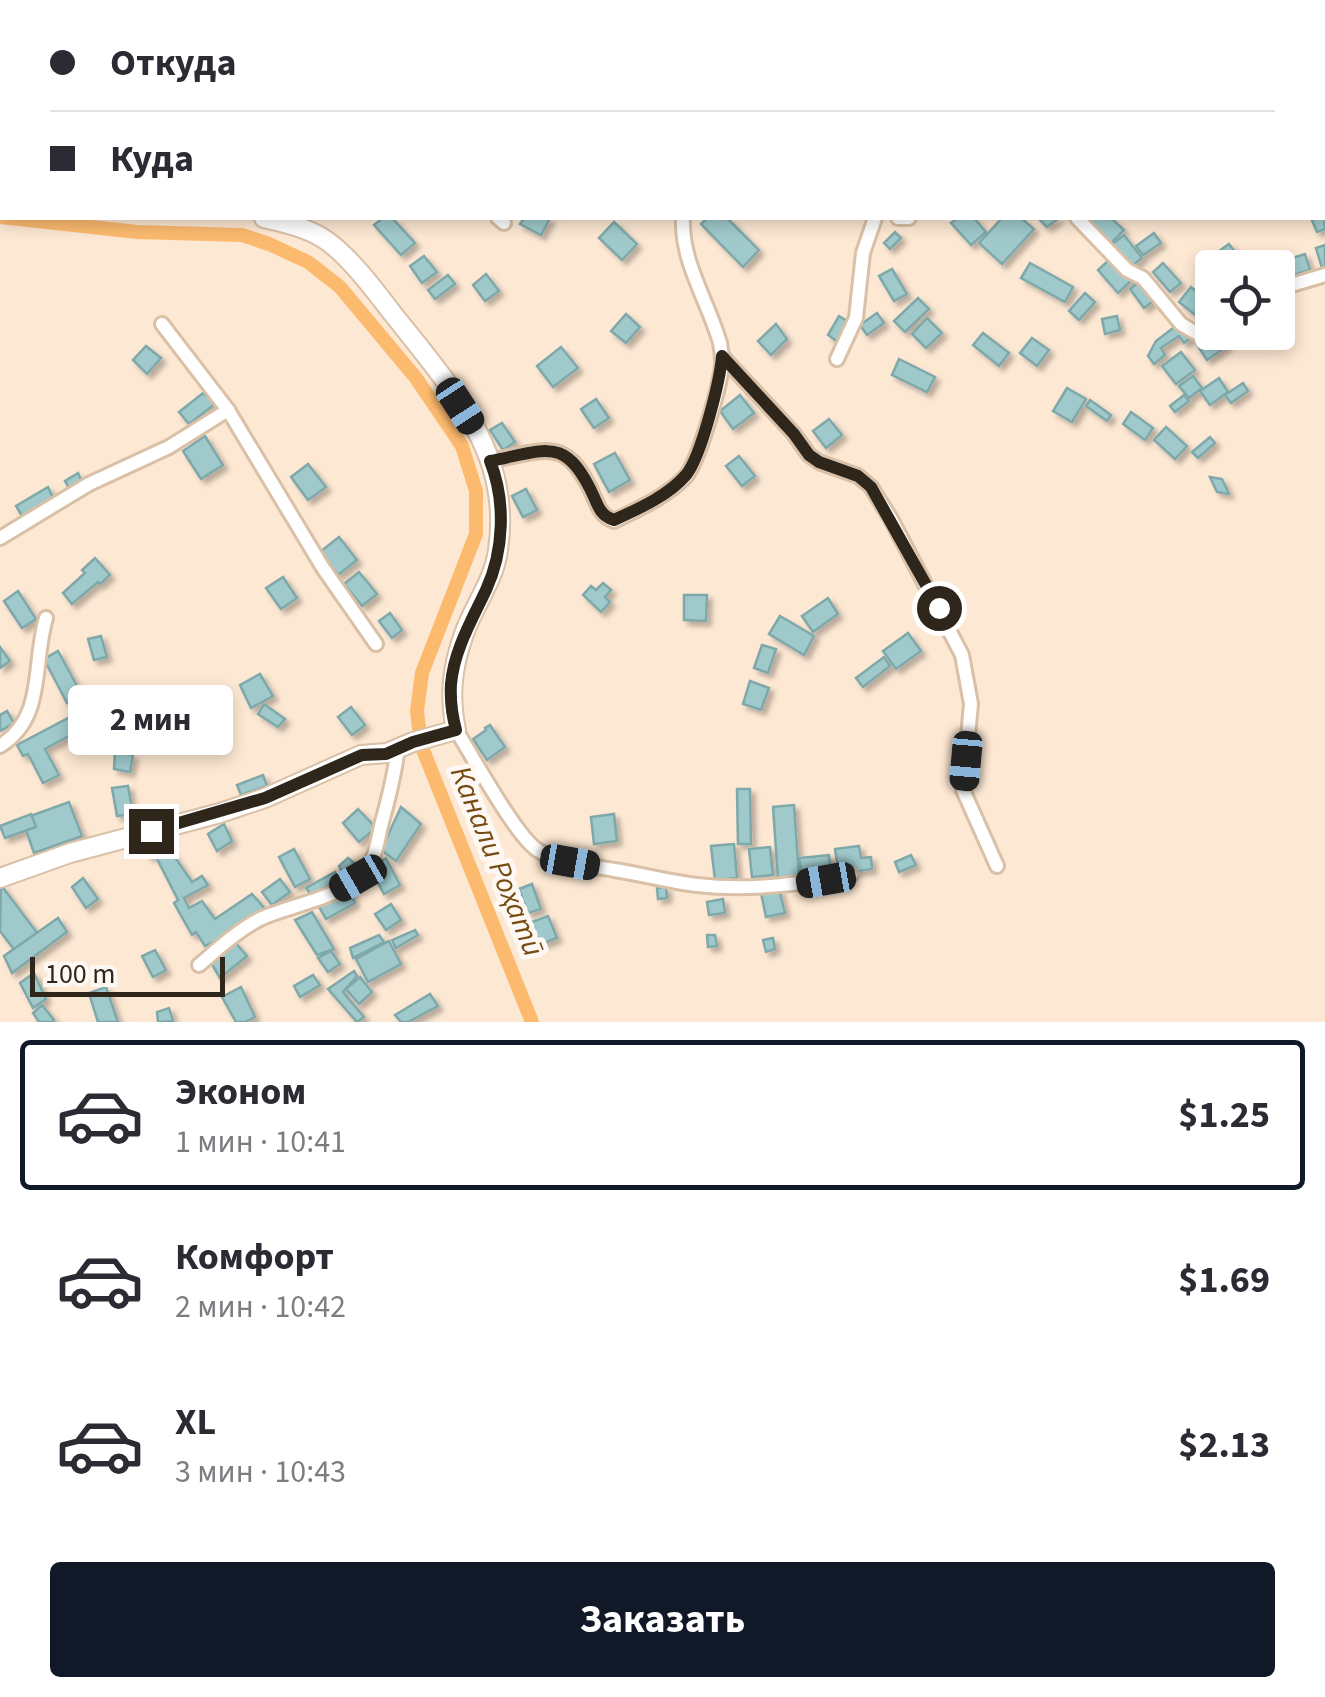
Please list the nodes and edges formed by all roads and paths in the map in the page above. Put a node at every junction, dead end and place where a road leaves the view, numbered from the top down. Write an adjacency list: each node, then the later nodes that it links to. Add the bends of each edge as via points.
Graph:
1 (272, 220): 12 (street, via 328,242 369,283 442,377)
2 (683, 220): 9 (street, via 688,257)
3 (874, 220): 10 (street, via 863,253 856,318)
4 (1079, 220): 8 (street)
5 (1325, 275): 6 (street)
6 (1295, 284)
7 (162, 324): 11 (street)
8 (1195, 332)
9 (722, 356): 12 (street, via 713,404 685,476 614,520 604,516 567,455 538,452); 19 (street, via 809,455 871,487 899,534 962,655 971,704 963,790)
10 (836, 359)
11 (228, 410): 13 (street); 15 (street)
12 (490, 461): 16 (street, via 501,516 498,553 451,681)
13 (0, 538)
14 (46, 618): 18 (street, via 32,707 22,728)
15 (376, 644)
16 (456, 730): 17 (street); 20 (street, via 538,851 697,885 802,884)
17 (406, 744): 21 (street, via 220,813); 22 (street, via 374,855 358,878 259,920)
18 (0, 746)
19 (997, 866)
20 (851, 876)
21 (0, 878)
22 (199, 965)

